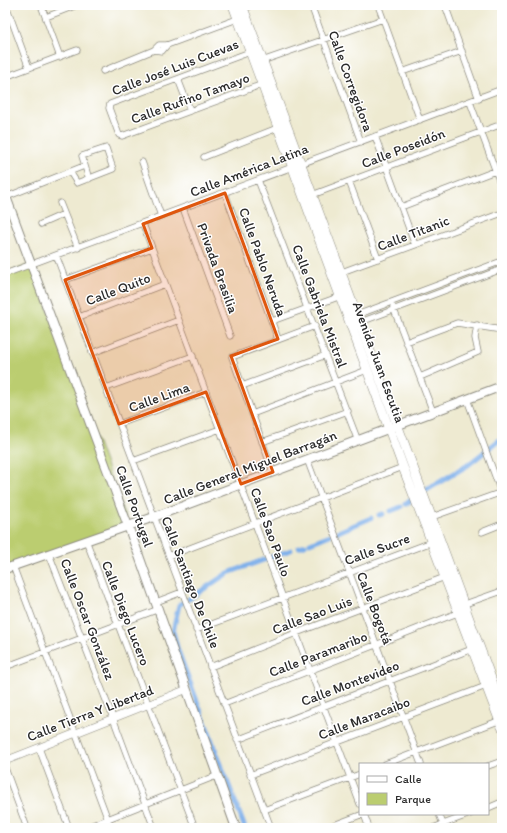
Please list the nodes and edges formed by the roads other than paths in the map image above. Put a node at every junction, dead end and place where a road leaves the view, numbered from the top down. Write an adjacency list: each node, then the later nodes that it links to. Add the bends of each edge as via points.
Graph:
1 (6, 5): 17 (street)
2 (41, 5): 9 (street)
3 (77, 5): 9 (street)
4 (253, 5): 8 (street)
5 (311, 5): 11 (street, Calle Corregidora)
6 (378, 5): 10 (street)
7 (445, 5): 13 (street)
8 (239, 11): 14 (main road, Avenida Juan Escutia); 16 (main road, Avenida Juan Escutia); 18 (street, via 167,45 162,51 154,50)
9 (46, 17): 15 (street)
10 (383, 19): 11 (street); 19 (street)
11 (324, 40): 16 (street); 33 (street, Calle Corregidora)
12 (77, 50): 15 (street)
13 (462, 51): 19 (street); 24 (street)
14 (250, 52): 21 (street, Calle José Luis Cuevas); 22 (main road, Avenida Juan Escutia)
15 (60, 56): 17 (street)
16 (262, 61): 22 (main road, Avenida Juan Escutia)
17 (29, 68): 20 (street)
18 (103, 71)
19 (402, 72): 27 (street)
20 (5, 77)
21 (178, 79): 26 (street); 31 (street, Calle José Luis Cuevas, via 110,104 108,106)
22 (266, 83): 26 (street, Calle Rufino Tamayo); 29 (main road, Avenida Juan Escutia)
23 (502, 89): 24 (street, Calle América Latina)
24 (479, 98): 25 (street, Calle América Latina)
25 (470, 102): 27 (street, Calle América Latina); 30 (street)
26 (190, 110): 31 (street, Calle Rufino Tamayo)
27 (420, 120): 32 (street, Calle América Latina)
28 (502, 124): 30 (street, Calle Poseidón)
29 (282, 126): 34 (street); 36 (main road, Avenida Juan Escutia)
30 (481, 132): 38 (street, Calle Poseidón); 39 (street)
31 (120, 136)
32 (375, 136): 33 (street, Calle América Latina); 38 (street)
33 (361, 142): 36 (street, Calle América Latina)
34 (204, 157)
35 (142, 162): 53 (street)
36 (296, 165): 42 (street, Calle América Latina); 46 (main road, Avenida Juan Escutia); 65 (main road, Avenida Juan Escutia)
37 (84, 166): 40 (street); 41 (street); 41 (street, via 82,156 107,149 114,169)
38 (386, 167): 43 (street, Calle Poseidón); 49 (street)
39 (495, 171): 44 (street); 49 (street)
40 (70, 172): 41 (street, via 76,183); 47 (street)
41 (89, 179)
42 (258, 180): 45 (street, Calle América Latina); 72 (street, Calle Gabriela Mistral)
43 (349, 181): 46 (street, Calle Poseidón); 60 (street)
44 (502, 188)
45 (225, 193): 50 (street, Calle América Latina); 77 (street, Calle Pablo Neruda)
46 (312, 195): 65 (main road, Avenida Juan Escutia)
47 (6, 196): 62 (main road, Calle Portugal)
48 (60, 203): 52 (street)
49 (401, 207): 56 (street)
50 (183, 208): 53 (street, Calle América Latina); 81 (street, Privada Brasilia)
51 (502, 213): 56 (street, Calle Titanic)
52 (64, 214): 54 (street); 57 (street)
53 (161, 216): 55 (street, Calle América Latina)
54 (41, 224)
55 (143, 224): 57 (street, Calle América Latina); 58 (street, Calle Sao Paulo)
56 (416, 245): 60 (street, Calle Titanic)
57 (78, 248): 59 (street, Calle América Latina)
58 (152, 248): 67 (street); 68 (street, Calle Sao Paulo)
59 (56, 255): 62 (street, Calle América Latina); 67 (street, Calle Santiago De Chile)
60 (378, 259): 65 (street, Calle Titanic)
61 (502, 261): 66 (street)
62 (31, 264): 64 (street, Calle América Latina); 115 (main road, Calle Portugal)
63 (502, 269): 69 (street)
64 (5, 274)
65 (337, 274): 70 (main road, Avenida Juan Escutia); 76 (main road, Avenida Juan Escutia)
66 (458, 277): 69 (street); 71 (street)
67 (65, 280): 74 (street, Calle Santiago De Chile)
68 (165, 284): 74 (street, Calle Quito); 75 (street, Calle Sao Paulo)
69 (461, 284): 73 (street)
70 (341, 296): 72 (street); 76 (main road, Avenida Juan Escutia)
71 (391, 302): 73 (street); 76 (street)
72 (308, 308): 77 (street); 79 (street, Calle Gabriela Mistral)
73 (394, 310): 76 (street); 83 (street)
74 (79, 317): 84 (street, Calle Santiago De Chile)
75 (179, 320): 84 (street); 86 (street, Calle Sao Paulo)
76 (354, 320): 87 (main road, Avenida Juan Escutia); 99 (main road, Avenida Juan Escutia)
77 (272, 321): 82 (street, Calle Pablo Neruda)
78 (477, 325): 80 (street); 83 (street, via 457,323); 88 (street, via 475,338 478,352)
79 (315, 326): 82 (street); 85 (street, Calle Gabriela Mistral)
80 (502, 330)
81 (230, 336)
82 (278, 340): 90 (street, via 232,357)
83 (406, 342): 88 (street)
84 (92, 353): 92 (street, Calle Santiago De Chile)
85 (326, 355): 89 (street, Calle Gabriela Mistral); 90 (street)
86 (193, 356): 92 (street); 93 (street, Calle Sao Paulo)
87 (367, 370): 89 (street); 99 (main road, Avenida Juan Escutia)
88 (420, 376): 96 (street)
89 (336, 382): 95 (street, Calle Gabriela Mistral); 97 (street)
90 (242, 386): 97 (street)
91 (502, 386): 94 (main road, Calle General Miguel Barragán)
92 (106, 388): 98 (street, Calle Santiago De Chile)
93 (206, 392): 98 (street, Calle Lima); 100 (street, Calle Sao Paulo)
94 (466, 399): 96 (main road, Calle General Miguel Barragán); 109 (street)
95 (348, 412): 101 (street, Calle Gabriela Mistral); 102 (street)
96 (433, 412): 99 (main road, Calle General Miguel Barragán)
97 (252, 414): 102 (street)
98 (119, 424): 104 (street, Calle Santiago De Chile)
99 (393, 427): 101 (main road, Calle General Miguel Barragán); 105 (main road, Avenida Juan Escutia); 108 (main road, Avenida Juan Escutia)
100 (220, 429): 104 (street); 107 (street, Calle Sao Paulo)
101 (358, 440): 103 (main road, Calle General Miguel Barragán)
102 (262, 442): 106 (street)
103 (307, 459): 106 (main road, Calle General Miguel Barragán); 110 (street, Calle Bogotá)
104 (133, 462): 112 (street, Calle Santiago De Chile)
105 (403, 467): 108 (main road, Avenida Juan Escutia); 110 (street)
106 (272, 472): 107 (main road, Calle General Miguel Barragán)
107 (241, 484): 112 (main road, Calle General Miguel Barragán); 113 (street, Calle Sao Paulo)
108 (417, 492): 111 (main road, Avenida Juan Escutia)
109 (502, 493): 111 (street)
110 (322, 499): 113 (street); 123 (street, Calle Bogotá)
111 (425, 514): 118 (main road, Avenida Juan Escutia); 130 (main road, Avenida Juan Escutia)
112 (154, 517): 115 (main road, Calle General Miguel Barragán); 120 (street, Calle Santiago De Chile)
113 (255, 524): 120 (street); 127 (street, Calle Sao Paulo)
114 (502, 524): 116 (street)
115 (129, 526): 117 (main road, Calle General Miguel Barragán); 128 (main road, Calle Portugal)
116 (482, 532)
117 (86, 540): 119 (main road, Calle General Miguel Barragán); 131 (street, Calle Diego Lucero)
118 (432, 542): 123 (street, Calle Sucre); 124 (main road, Avenida Juan Escutia)
119 (49, 554): 121 (main road, Calle General Miguel Barragán); 134 (street, Calle Oscar González)
120 (169, 556): 126 (street, Calle Santiago De Chile)
121 (13, 566): 122 (main road, Calle General Miguel Barragán); 137 (street)
122 (5, 569)
123 (348, 572): 127 (street, Calle Sucre); 129 (street, Calle Bogotá)
124 (445, 577): 129 (street, Calle Sao Luis); 130 (main road, Avenida Juan Escutia)
125 (502, 590): 130 (street, Calle Paramaribo)
126 (182, 592): 128 (street); 132 (street, Calle Santiago De Chile)
127 (282, 596): 132 (street, Calle Sucre); 133 (street, Calle Sao Paulo)
128 (157, 606): 131 (street); 143 (main road, Calle Portugal)
129 (362, 608): 133 (street, Calle Sao Luis); 135 (street, Calle Bogotá)
130 (461, 609): 135 (street, Calle Paramaribo); 136 (main road, Avenida Juan Escutia); 144 (main road, Avenida Juan Escutia)
131 (119, 624): 134 (street); 146 (street, Calle Diego Lucero)
132 (196, 630): 139 (street, Calle Santiago De Chile)
133 (296, 633): 139 (street, Calle Sao Luis); 140 (street, Calle Sao Paulo)
134 (82, 637): 137 (street); 150 (street, Calle Oscar González)
135 (376, 644): 140 (street, Calle Paramaribo); 141 (street, Calle Bogotá)
136 (472, 649): 141 (street, Calle Montevideo); 142 (main road, Avenida Juan Escutia)
137 (45, 652): 138 (street); 152 (street)
138 (5, 666)
139 (210, 667): 145 (street, Calle Santiago De Chile)
140 (310, 670): 145 (street, Calle Paramaribo); 147 (street, Calle Sao Paulo)
141 (390, 681): 147 (street, Calle Montevideo); 149 (street, Calle Bogotá)
142 (486, 686): 149 (street, Calle Maracaibo); 151 (main road, Avenida Juan Escutia)
143 (185, 690): 146 (street, Calle Tierra Y Libertad); 165 (main road, Calle Portugal)
144 (499, 692): 148 (main road, Avenida Juan Escutia)
145 (224, 704): 153 (street, Calle Santiago De Chile)
146 (148, 705): 150 (street, Calle Tierra Y Libertad); 167 (street, Calle Diego Lucero)
147 (324, 706): 153 (street, Calle Montevideo); 154 (street, Calle Sao Paulo)
148 (502, 708)
149 (403, 716): 154 (street, Calle Maracaibo); 156 (street, Calle Bogotá)
150 (113, 718): 152 (street, Calle Tierra Y Libertad); 170 (street, Calle Oscar González)
151 (501, 722): 156 (street)
152 (76, 733): 155 (street, Calle Tierra Y Libertad); 177 (street)
153 (237, 740): 164 (street, Calle Santiago De Chile)
154 (336, 741): 164 (street, Calle Maracaibo); 166 (street, Calle Sao Paulo)
155 (39, 748): 157 (street, Calle Tierra Y Libertad); 181 (street)
156 (416, 752): 159 (street); 160 (street, Calle Bogotá)
157 (5, 761)
158 (502, 761): 161 (street)
159 (388, 763)
160 (420, 763)
161 (489, 766)
162 (5, 768): 180 (street)
163 (359, 774): 166 (street)
164 (250, 775): 172 (street, Calle Santiago De Chile)
165 (216, 776): 167 (street); 186 (main road, Calle Portugal)
166 (351, 778): 168 (street, Calle Sao Paulo); 172 (street)
167 (182, 790): 170 (street); 185 (street, Calle Diego Lucero)
168 (359, 801)
169 (502, 802): 171 (street)
170 (145, 804): 177 (street); 184 (street, Calle Oscar González)
171 (489, 808)
172 (264, 810): 187 (street, Calle Santiago De Chile)
173 (360, 815): 188 (street)
174 (363, 815): 189 (street)
175 (439, 815): 178 (street)
176 (467, 815): 178 (street)
177 (108, 819): 182 (street); 183 (street)
178 (443, 824): 190 (street)
179 (502, 827): 191 (street)
180 (27, 828)
181 (69, 828)
182 (85, 828)
183 (111, 828)
184 (154, 828)
185 (195, 828)
186 (236, 828)
187 (271, 828)
188 (326, 828)
189 (369, 828)
190 (433, 828)
191 (499, 828)

